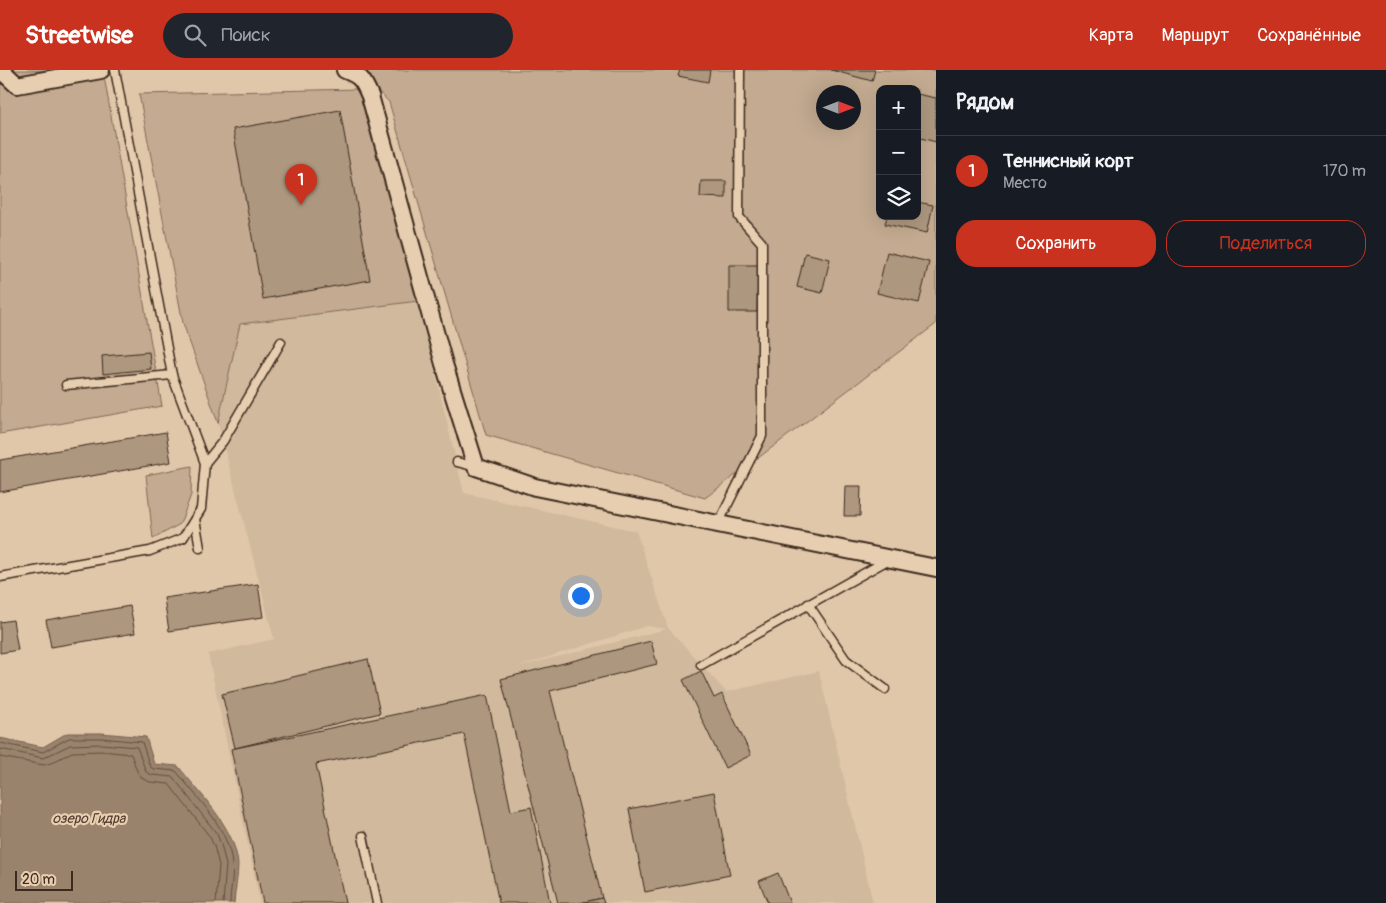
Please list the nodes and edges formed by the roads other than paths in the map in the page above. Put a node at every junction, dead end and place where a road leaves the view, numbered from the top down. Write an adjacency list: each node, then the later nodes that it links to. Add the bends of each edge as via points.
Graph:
1 (1, 70): 2 (street, via 17,85)
2 (101, 70)
3 (115, 70): 9 (lane)
4 (345, 70): 13 (street, via 363,80 370,96)
5 (353, 70): 6 (lane)
6 (358, 70)
7 (740, 70): 15 (lane, via 739,217 762,243 762,436)
8 (280, 342): 12 (lane, via 223,441)
9 (172, 375): 10 (lane); 12 (lane)
10 (66, 385)
11 (457, 462): 13 (lane)
12 (205, 463): 14 (lane, via 201,509)
13 (476, 467): 15 (street, via 535,487)
14 (195, 519): 16 (lane); 19 (lane, via 184,538 150,551)
15 (718, 524): 17 (street)
16 (200, 548)
17 (890, 558): 18 (street); 20 (lane)
18 (936, 568)
19 (0, 577)
20 (808, 604): 21 (lane); 22 (lane, via 846,660)
21 (701, 665)
22 (885, 689)
23 (363, 836): 24 (lane)
24 (376, 903)

